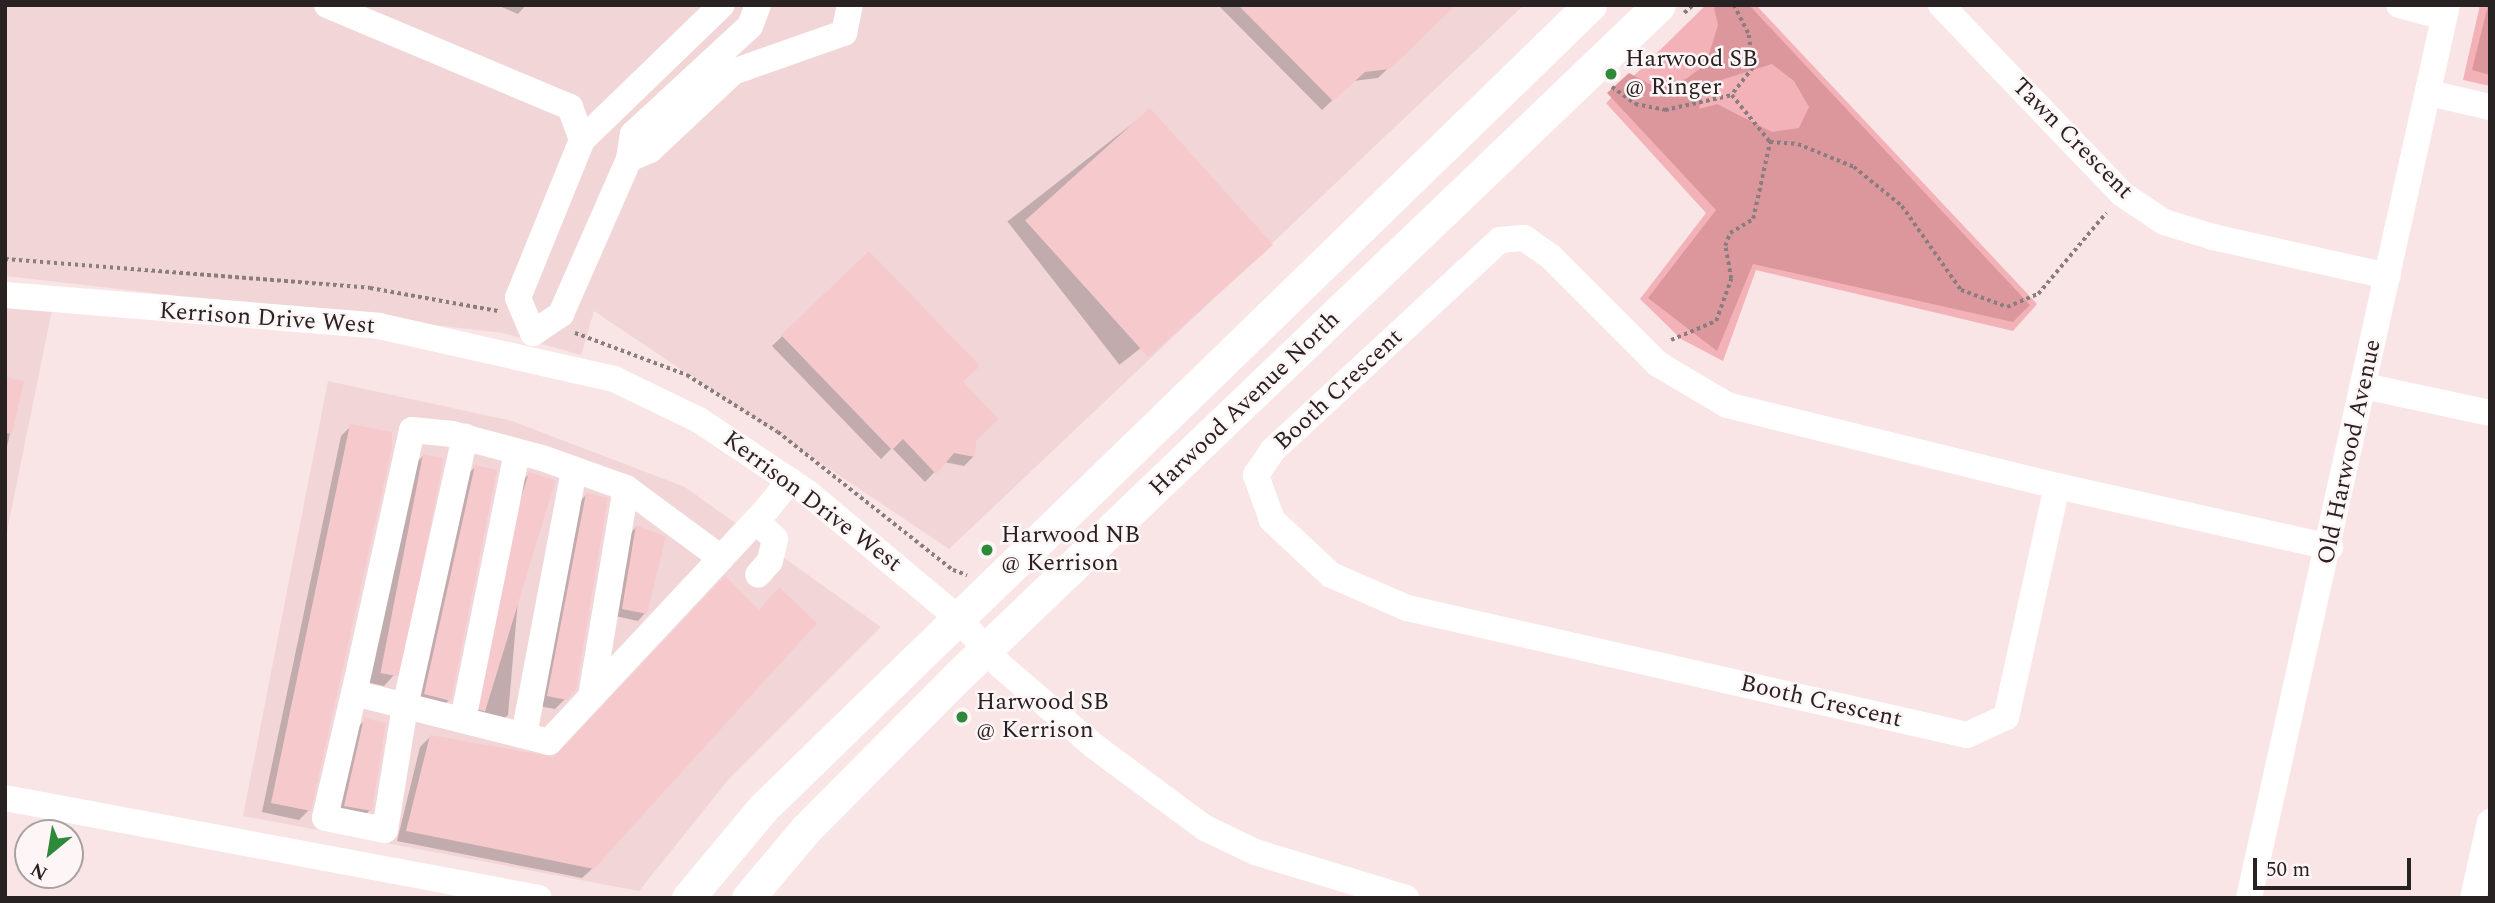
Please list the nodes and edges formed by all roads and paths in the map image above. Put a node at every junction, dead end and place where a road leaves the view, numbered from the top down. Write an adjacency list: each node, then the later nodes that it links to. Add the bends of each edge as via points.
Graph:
1 (327, 5): 15 (street, via 570,107)
2 (722, 5): 15 (street)
3 (758, 5): 17 (street, via 750,26 633,134)
4 (850, 5): 17 (street, via 844,33 733,72 650,150)
5 (1590, 5): 34 (main road, Harwood Avenue North)
6 (1659, 5): 11 (main road, Harwood Avenue North)
7 (1734, 5): 13 (path, via 1749,35 1753,68)
8 (1941, 5): 19 (street, Tawn Crescent, via 2122,194 2164,222)
9 (2399, 5): 10 (street)
10 (2445, 11): 12 (street, Old Harwood Avenue)
11 (1591, 71): 13 (path, via 1635,104 1665,110); 35 (main road, Harwood Avenue North)
12 (2428, 93): 14 (street); 19 (street, Old Harwood Avenue)
13 (1732, 95): 16 (path)
14 (2490, 107)
15 (582, 140): 17 (street, via 518,298 533,333 561,314)
16 (1770, 142): 18 (path, via 1798,144 1854,167 1902,206 1961,290 2007,307 2038,294); 21 (path, via 1753,219 1730,233 1725,246 1731,279 1716,321)
17 (629, 159)
18 (2106, 213)
19 (2388, 276): 22 (street, Old Harwood Avenue)
20 (5, 295): 27 (street, Kerrison Drive West, via 379,326 528,358 614,379 699,420)
21 (1671, 340)
22 (2364, 386): 23 (street); 31 (street, Old Harwood Avenue)
23 (2490, 413)
24 (465, 437): 25 (street); 36 (street, via 412,430); 38 (street)
25 (517, 452): 26 (street); 39 (street)
26 (574, 470): 29 (street); 40 (street)
27 (790, 480): 30 (street); 34 (street, Kerrison Drive West)
28 (2057, 486): 28 (street, Booth Crescent, via 1727,405 1658,364 1550,256 1524,238 1500,240 1273,450 1256,475 1272,520 1331,575 1407,608 1967,735 2006,717); 31 (street, Booth Crescent)
29 (626, 488): 32 (street); 37 (street)
30 (756, 521): 32 (street); 33 (street, via 775,539 770,561)
31 (2330, 547): 48 (street, Old Harwood Avenue)
32 (722, 558): 37 (street)
33 (758, 575)
34 (957, 617): 35 (street, Kerrison Drive West); 45 (main road, Harwood Avenue North, via 763,808)
35 (986, 650): 43 (street, Kerrison Drive West, via 1094,746 1205,828); 46 (main road, Harwood Avenue North, via 805,830)
36 (354, 692): 38 (street); 38 (street, via 325,818 385,830)
37 (591, 697): 40 (street, via 549,742)
38 (405, 706): 39 (street)
39 (463, 720): 40 (street)
40 (524, 736)
41 (5, 798): 44 (street)
42 (2490, 822): 49 (street)
43 (1347, 891): 47 (street, Kerrison Drive West)
44 (539, 898)
45 (688, 898)
46 (748, 898)
47 (1406, 898)
48 (2249, 898)
49 (2473, 898)

